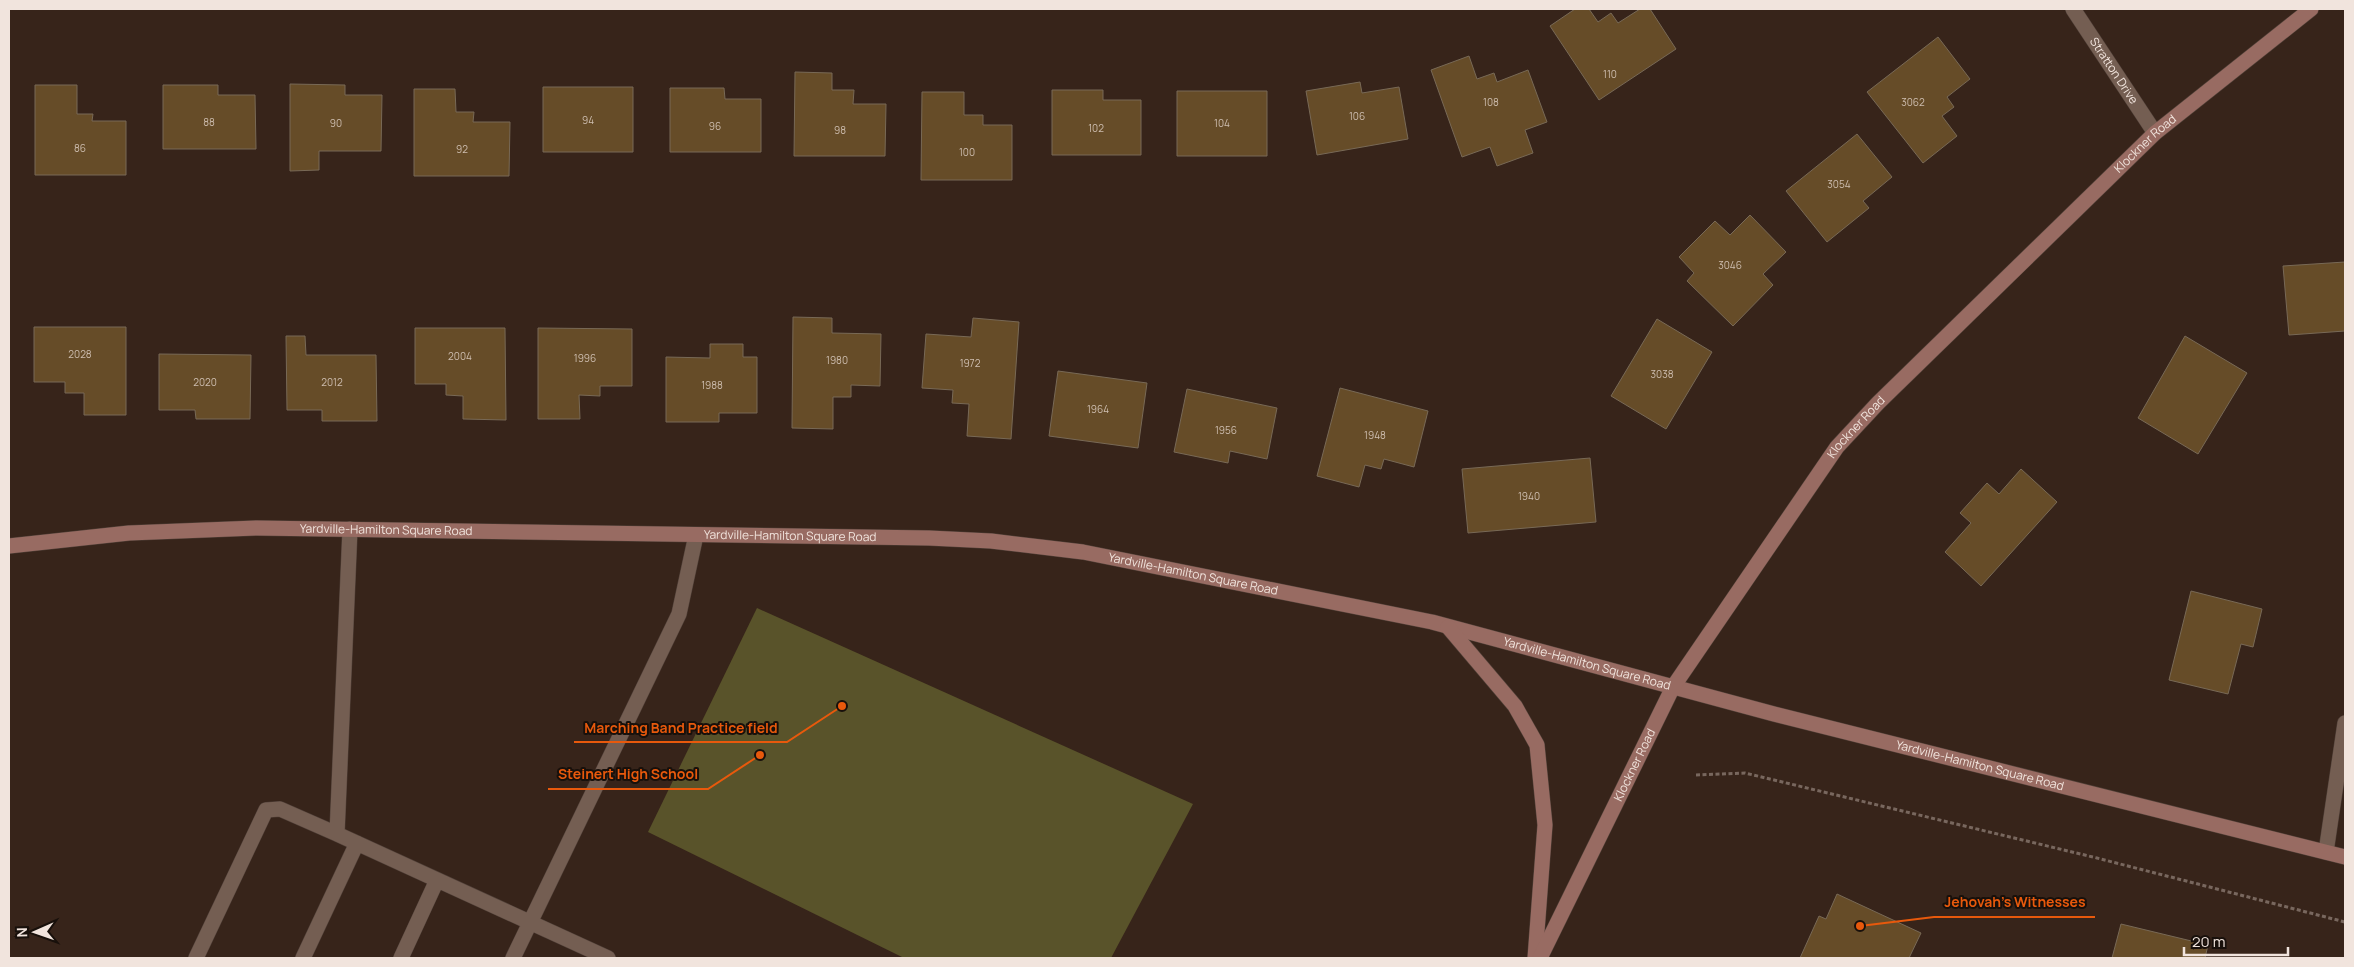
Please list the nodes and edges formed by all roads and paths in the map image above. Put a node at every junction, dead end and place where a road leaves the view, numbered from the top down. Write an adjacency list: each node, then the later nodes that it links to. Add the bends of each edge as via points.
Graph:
1 (2073, 9): 3 (street, Stratton Drive)
2 (2311, 9): 3 (street, Klockner Road)
3 (2155, 133): 8 (street, Klockner Road, via 1878,403 1837,448)
4 (350, 530): 5 (street, Yardville-Hamilton Square Road); 6 (street, Yardville-Hamilton Square Road, via 257,528 129,533); 11 (street)
5 (696, 535): 7 (street, Yardville-Hamilton Square Road, via 929,538 1046,547); 16 (street, via 679,614)
6 (9, 546)
7 (1448, 626): 8 (street, Yardville-Hamilton Square Road); 23 (street, via 1515,706 1537,745 1545,825)
8 (1673, 687): 13 (street, Yardville-Hamilton Square Road); 24 (street, Klockner Road)
9 (2345, 723): 13 (street)
10 (1696, 775): 17 (path, via 1745,773 2098,858)
11 (337, 834): 12 (street); 18 (street, via 280,809 266,810)
12 (357, 843): 15 (street); 19 (street)
13 (2326, 852): 14 (street, Yardville-Hamilton Square Road)
14 (2345, 857)
15 (437, 880): 16 (street); 20 (street)
16 (530, 922): 21 (street); 22 (street)
17 (2345, 922)
18 (196, 958)
19 (303, 958)
20 (401, 958)
21 (513, 958)
22 (608, 958)
23 (1535, 958)
24 (1540, 958)

